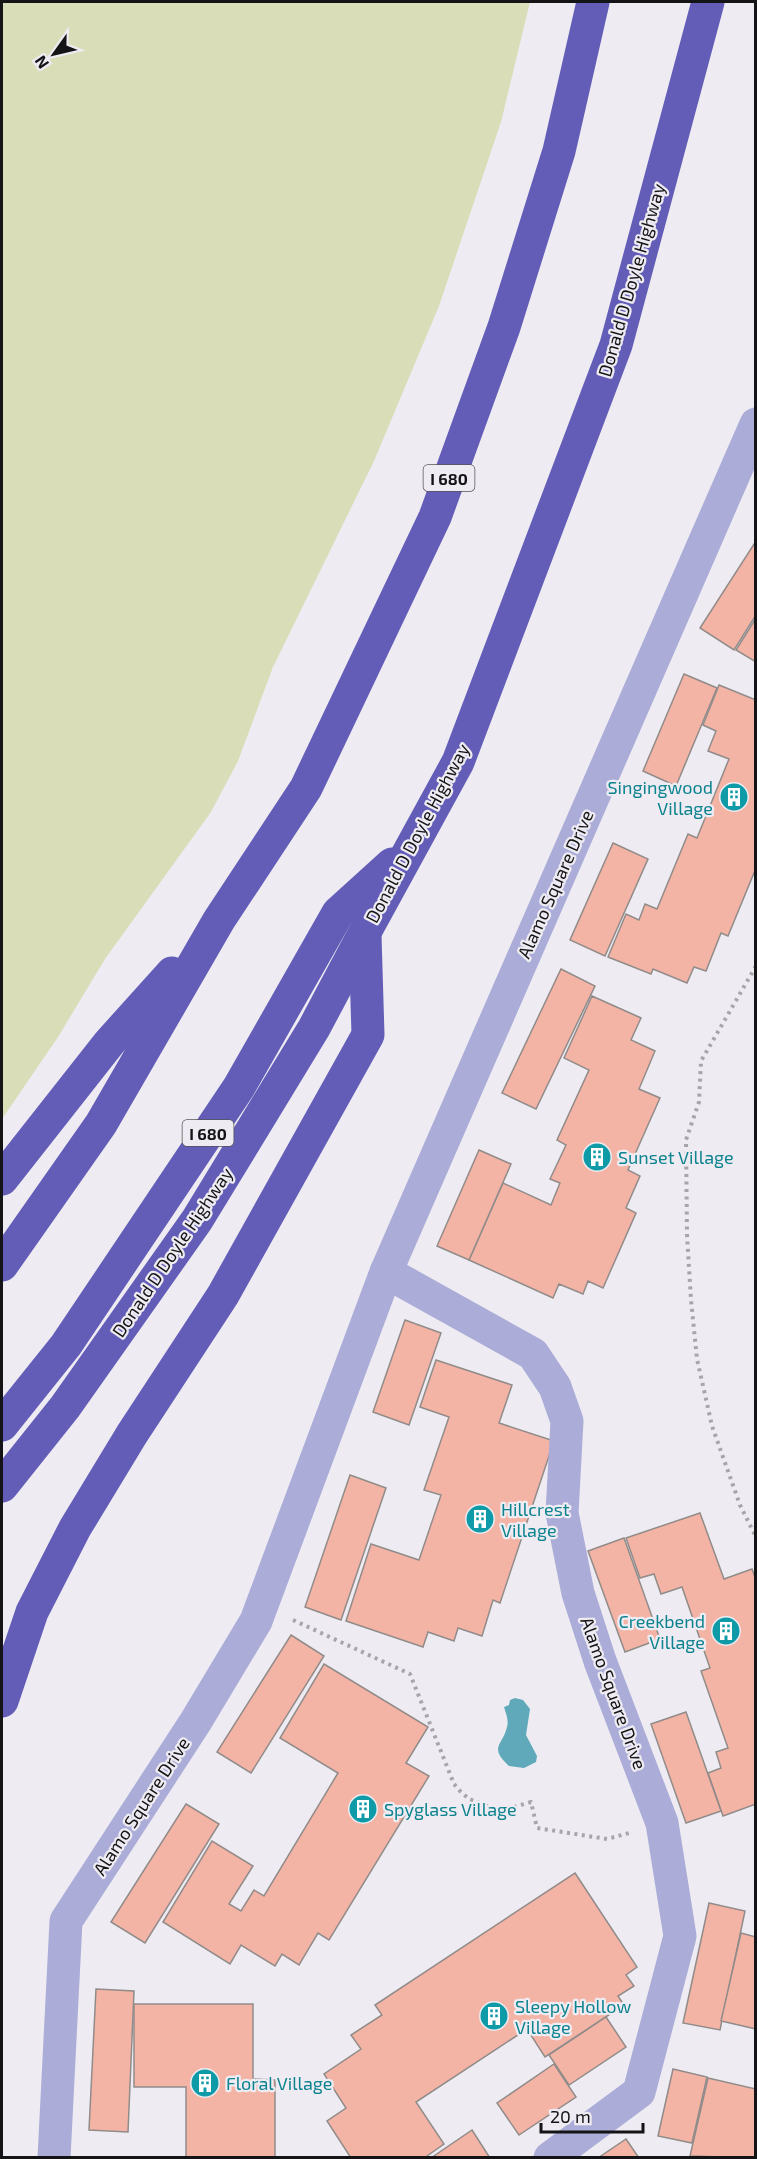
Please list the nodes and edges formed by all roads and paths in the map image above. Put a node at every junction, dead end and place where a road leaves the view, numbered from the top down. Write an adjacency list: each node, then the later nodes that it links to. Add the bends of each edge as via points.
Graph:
1 (593, 2): 7 (highway, I 680, via 559,151 504,327 435,517 306,788)
2 (708, 2): 6 (highway, Donald D Doyle Highway / I 680, via 616,345 458,762)
3 (756, 424): 5 (street, Alamo Square Drive)
4 (756, 476): 5 (street)
5 (725, 496): 12 (street, Alamo Square Drive)
6 (413, 845): 8 (highway, Donald D Doyle Highway / I 680); 13 (highway, I 680, via 338,913 239,1087 66,1345)
7 (219, 920): 10 (highway, via 110,1043); 11 (highway, I 680, via 101,1124)
8 (365, 932): 14 (highway, Donald D Doyle Highway / I 680, via 315,1028 197,1220 65,1407); 17 (highway, via 368,1035 223,1295 75,1528 32,1612)
9 (756, 966): 15 (path, via 701,1060 699,1102 686,1140 688,1246 697,1359 712,1426 740,1505)
10 (2, 1179)
11 (2, 1266)
12 (386, 1272): 16 (street, Alamo Square Drive); 18 (street, Alamo Square Drive, via 533,1354 555,1387 567,1421 562,1513 578,1593)
13 (2, 1425)
14 (2, 1486)
15 (756, 1537)
16 (262, 1605): 18 (path, via 410,1674 454,1784 469,1799 493,1808 531,1802 537,1828 607,1839); 19 (street, Alamo Square Drive, via 196,1722 66,1921)
17 (2, 1701)
18 (662, 1823): 20 (street, Alamo Square Drive, via 680,1936 639,2092)
19 (54, 2157)
20 (550, 2157)

